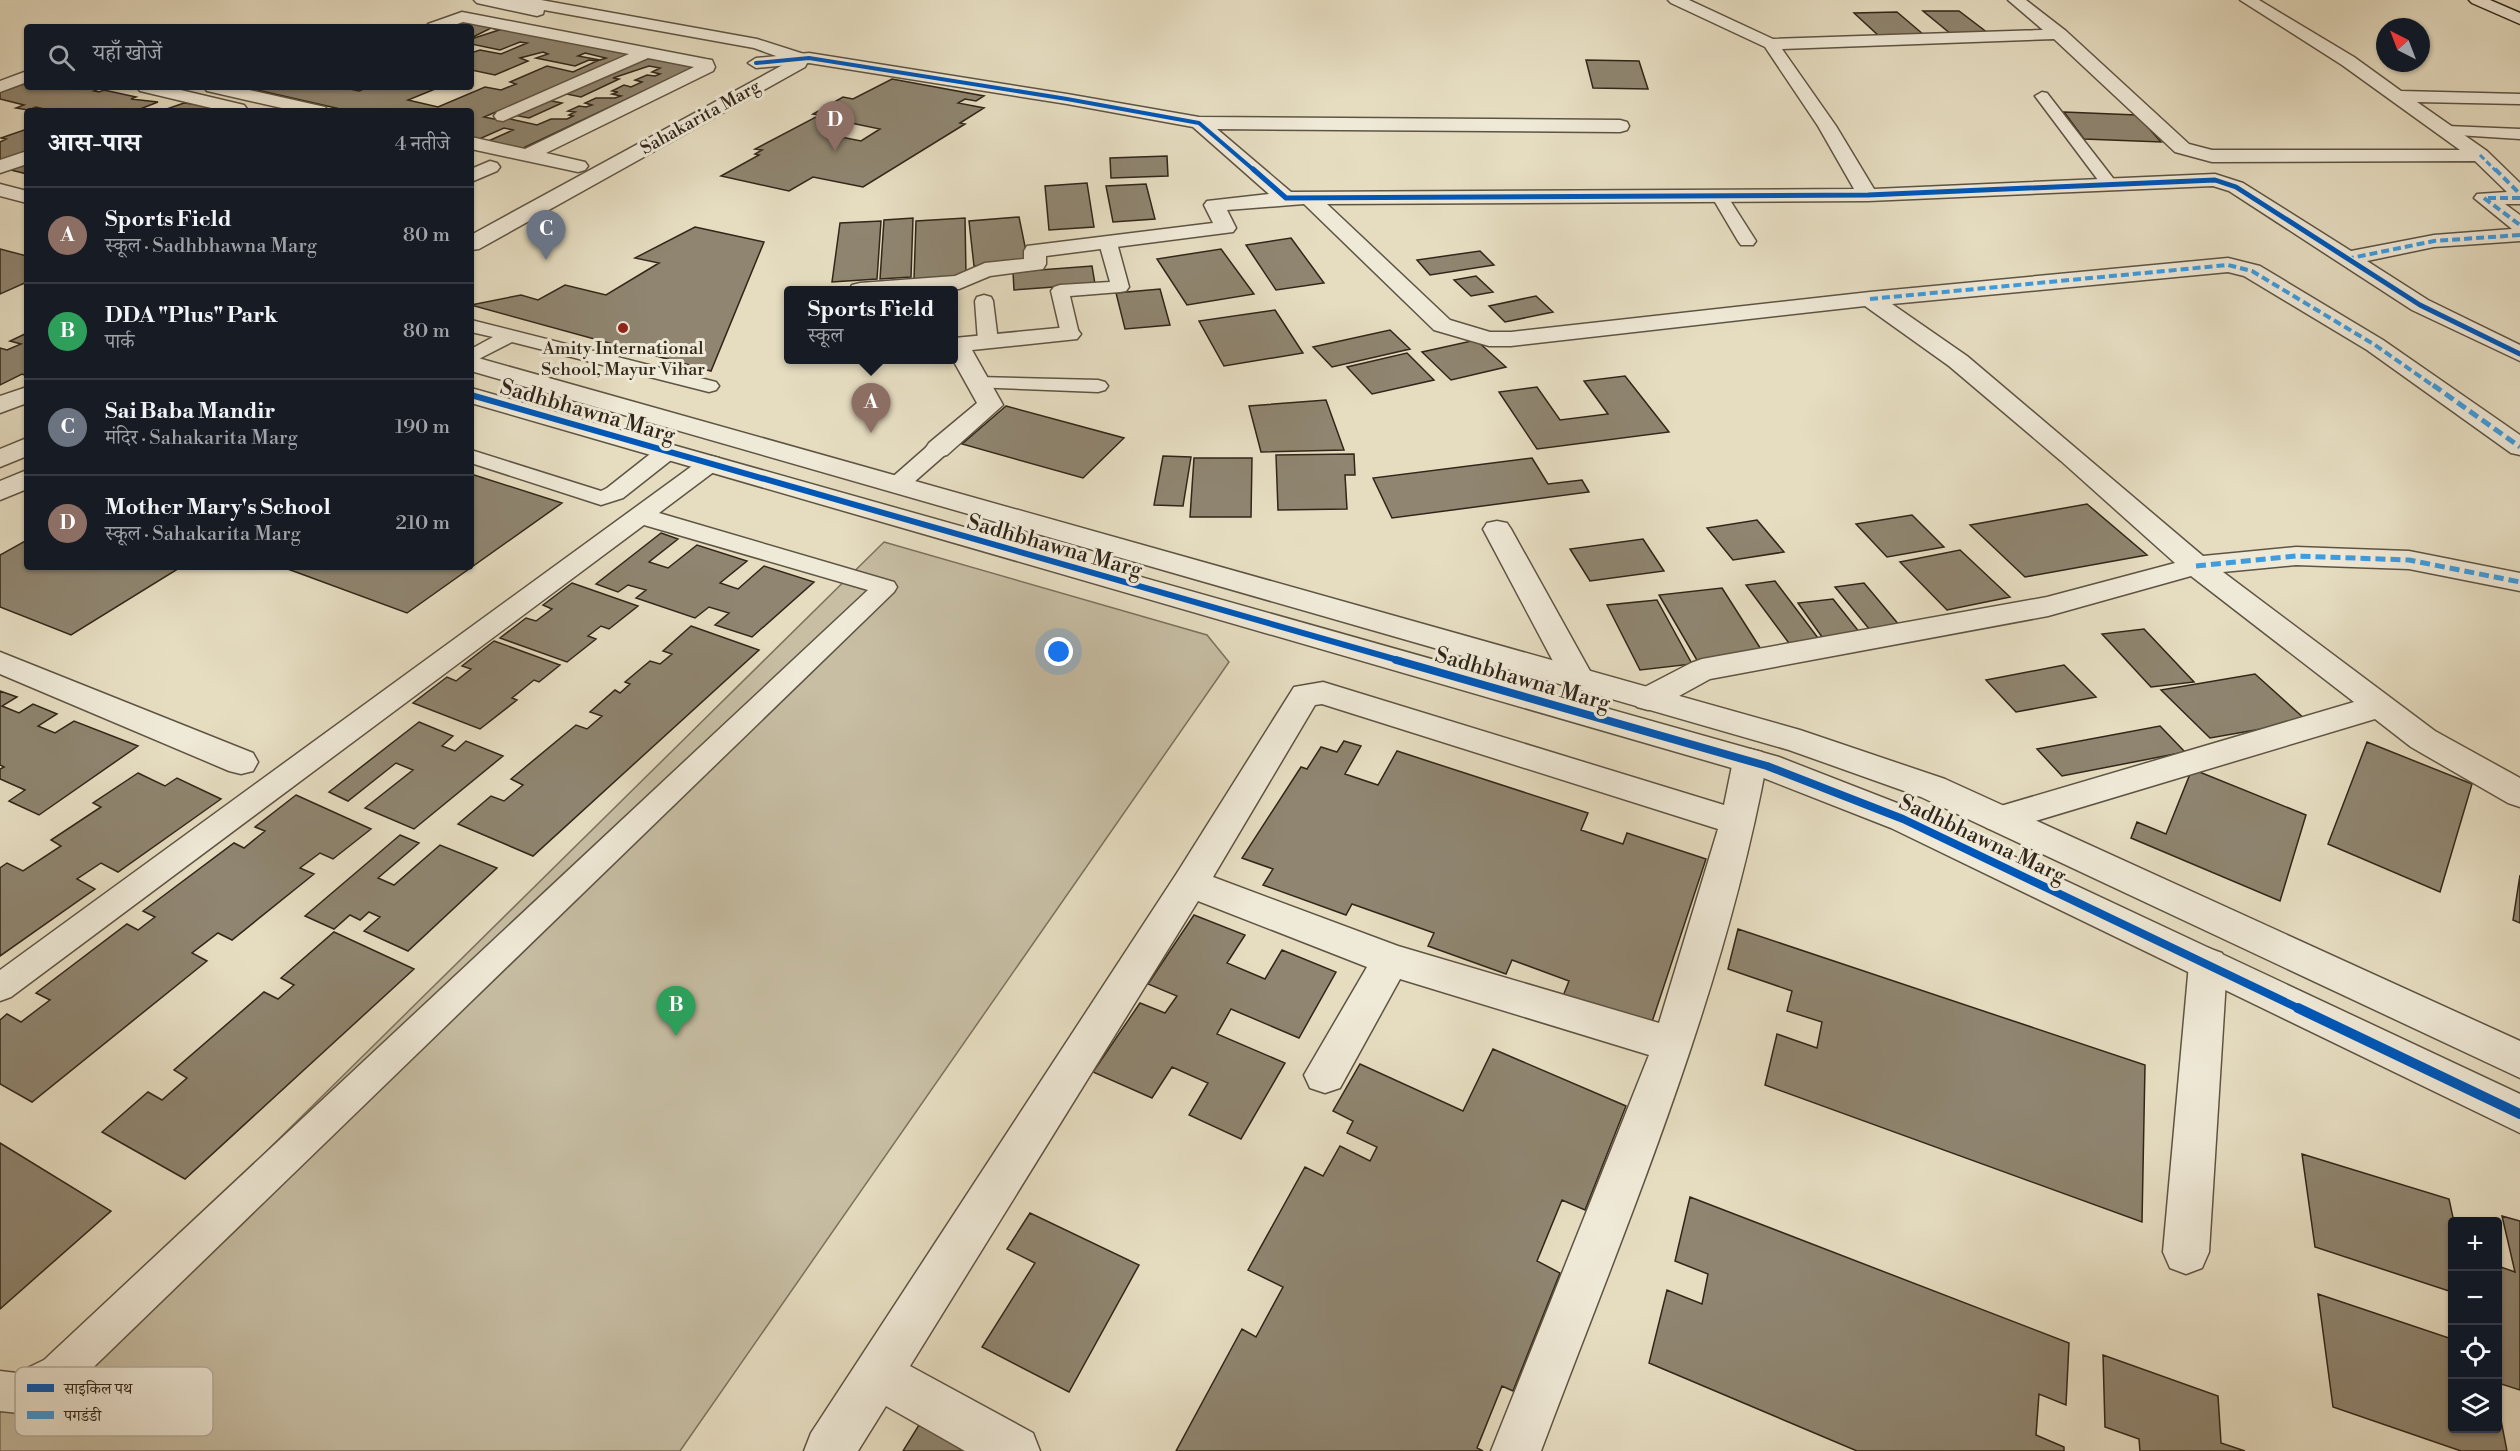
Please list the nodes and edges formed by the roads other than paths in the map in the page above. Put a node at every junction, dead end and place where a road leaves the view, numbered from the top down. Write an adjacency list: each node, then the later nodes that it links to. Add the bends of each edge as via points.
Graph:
1 (516, 0): 15 (street, Sahakarita Marg, via 746,42)
2 (1678, 0): 13 (street)
3 (2016, 0): 12 (street)
4 (2248, 0): 22 (street)
5 (2477, 0): 10 (street)
6 (2506, 0): 8 (street)
7 (494, 1): 9 (street); 16 (street, Sahakarita Marg, via 739,52)
8 (2520, 6)
9 (462, 17): 11 (street); 14 (street)
10 (2520, 19)
11 (442, 24)
12 (2060, 34): 13 (street); 34 (street, via 2182,148)
13 (1771, 44): 46 (street)
14 (645, 53): 28 (street); 35 (street, via 707,67)
15 (792, 55): 16 (street); 29 (street); 57 (street, Sahakarita Marg, via 799,63)
16 (756, 63): 39 (street, Sahakarita Marg, via 757,68)
17 (24, 77): 18 (street)
18 (0, 87)
19 (158, 90): 23 (street)
20 (226, 90): 27 (street)
21 (2042, 96): 44 (lane)
22 (2398, 96): 24 (street); 31 (street)
23 (187, 97): 25 (street); 26 (street)
24 (2520, 99)
25 (159, 107)
26 (235, 108)
27 (307, 108)
28 (504, 116)
29 (1199, 123): 30 (street); 50 (street)
30 (1620, 126)
31 (2447, 131): 32 (lane); 36 (street)
32 (2520, 134)
33 (474, 144): 35 (street)
34 (2201, 154): 36 (street); 43 (street)
35 (528, 155): 39 (street)
36 (2480, 155): 48 (street)
37 (24, 158): 40 (street)
38 (474, 164): 41 (street, via 490,167)
39 (579, 166): 42 (street, Sahakarita Marg)
40 (0, 167)
41 (474, 175)
42 (549, 181)
43 (2223, 182): 44 (street); 59 (street)
44 (2110, 185): 46 (street)
45 (0, 190): 47 (street)
46 (1868, 195): 49 (street)
47 (24, 196)
48 (2520, 196): 54 (street, via 2484,198)
49 (1720, 197): 51 (street); 56 (lane)
50 (1286, 198): 51 (street); 58 (street, via 1214,205 1226,228)
51 (1309, 198): 61 (street, via 1442,325 1489,339)
52 (0, 207): 53 (street)
53 (24, 213)
54 (2520, 225)
55 (2520, 235): 59 (street, via 2434,241)
56 (1747, 241)
57 (474, 242)
58 (1108, 243): 60 (street, via 1035,251 1035,264 985,270 959,282); 64 (lane, via 1120,287 1060,291)
59 (2346, 259): 69 (street, via 2420,305)
60 (915, 286)
61 (1870, 299): 79 (street, via 2228,265 2245,268 2375,345); 90 (street, via 1958,362)
62 (984, 301): 66 (lane)
63 (474, 327): 65 (lane)
64 (1069, 334): 66 (street)
65 (508, 336): 70 (lane); 73 (lane)
66 (988, 341): 67 (street)
67 (958, 344)
68 (958, 346): 72 (street)
69 (2520, 354)
70 (474, 355)
71 (474, 364): 86 (street, Sadhbhawna Marg)
72 (978, 383): 74 (lane); 80 (street, via 990,405)
73 (710, 386)
74 (1098, 386)
75 (24, 395): 77 (street)
76 (474, 396): 81 (street, Sadhbhawna Marg)
77 (0, 405)
78 (24, 447): 83 (street)
79 (2520, 447)
80 (938, 449): 86 (lane)
81 (667, 452): 82 (lane, via 615,493 601,498); 84 (street, Sadhbhawna Marg)
82 (474, 457)
83 (0, 459)
84 (711, 464): 88 (lane); 96 (street, Sadhbhawna Marg)
85 (24, 480): 87 (street)
86 (897, 485): 93 (street, Sadhbhawna Marg)
87 (0, 492)
88 (636, 520): 104 (lane); 110 (lane, via 647,517 885,587)
89 (1497, 529): 93 (street)
90 (2196, 566): 91 (street, via 2296,556 2409,560); 94 (street, via 2048,606 1702,670); 95 (street)
91 (2520, 582)
92 (0, 662): 97 (street)
93 (1579, 680): 94 (street, Sadhbhawna Marg)
94 (1648, 699): 99 (street, Sadhbhawna Marg, via 1822,750 1933,788)
95 (2380, 706): 98 (street, via 2423,739); 99 (street)
96 (1750, 761): 100 (street); 103 (street, Sadhbhawna Marg, via 1904,819)
97 (241, 762)
98 (2520, 794)
99 (1999, 819): 106 (street, Sadhbhawna Marg)
100 (1738, 822): 101 (street, via 1323,693 1305,695); 105 (street)
101 (1190, 883): 102 (street); 111 (street)
102 (1391, 960): 105 (street); 107 (street)
103 (2208, 964): 108 (street, Sadhbhawna Marg); 109 (street)
104 (0, 988)
105 (1672, 1045): 116 (street)
106 (2520, 1060)
107 (1325, 1075)
108 (2520, 1114)
109 (2186, 1252)
110 (65, 1367)
111 (878, 1375): 114 (street); 115 (street)
112 (0, 1391): 113 (lane)
113 (15, 1393)
114 (829, 1451)
115 (1016, 1451)
116 (1516, 1451)

